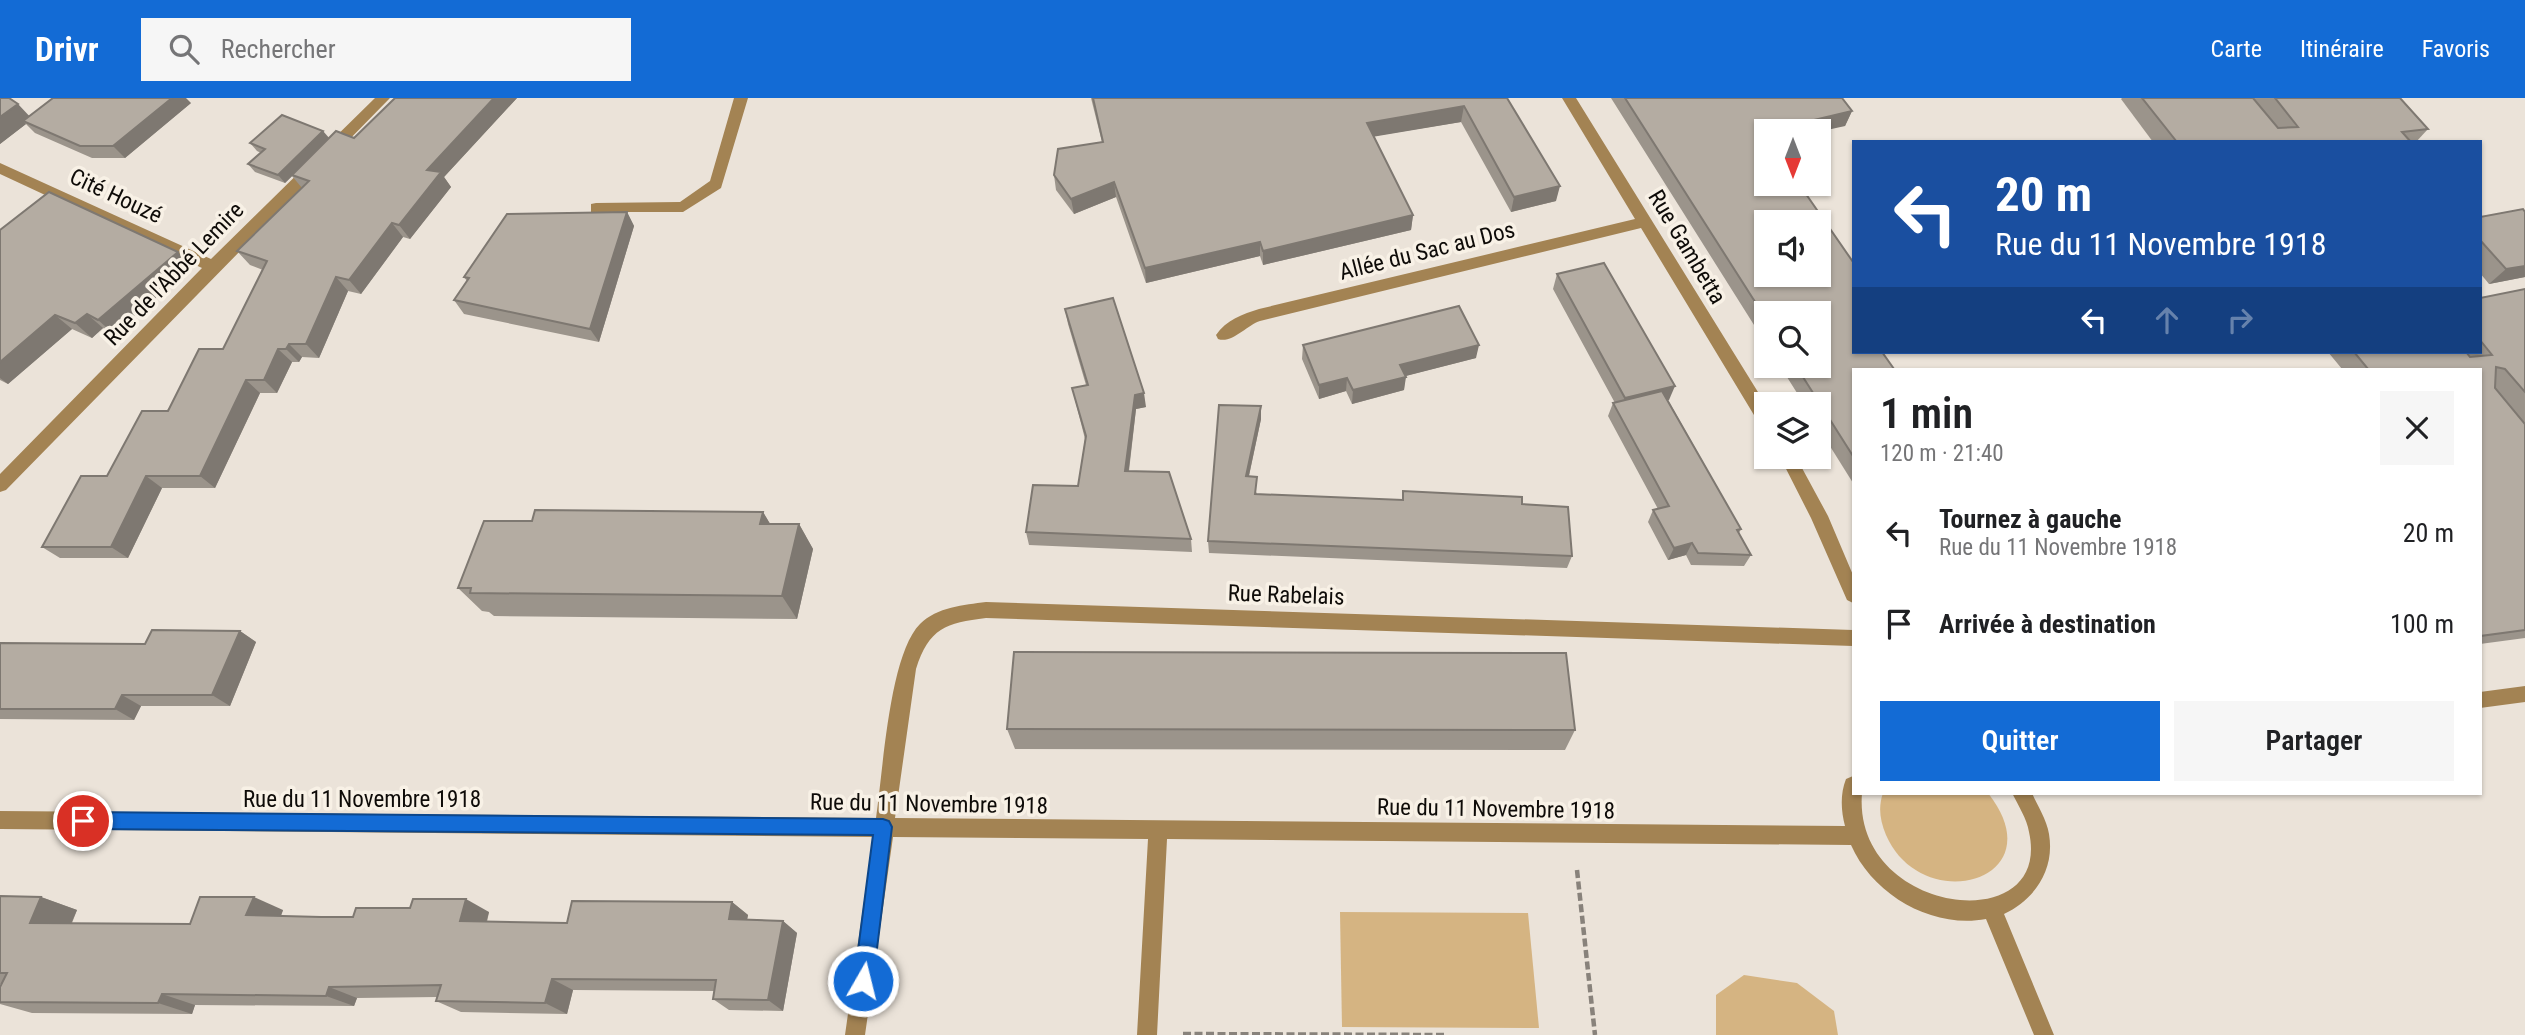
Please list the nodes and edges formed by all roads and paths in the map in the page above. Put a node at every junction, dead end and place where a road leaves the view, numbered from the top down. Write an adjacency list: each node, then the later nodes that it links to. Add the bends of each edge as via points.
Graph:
1 (383, 98): 7 (street, Rue de l'Abbé Lemire)
2 (741, 98): 5 (street, via 716,184 683,207)
3 (1569, 98): 6 (street, Rue Gambetta)
4 (0, 167): 7 (street, Cité Houzé)
5 (596, 208)
6 (1645, 222): 8 (street, Allée du Sac au Dos, via 1259,315); 9 (street, Rue Gambetta)
7 (213, 266): 11 (street, Rue de l'Abbé Lemire)
8 (1224, 335)
9 (1754, 400)
10 (1794, 469): 12 (street)
11 (0, 485)
12 (1852, 593)
13 (1852, 638): 19 (street, Rue Rabelais, via 986,610 956,613 935,621 912,649)
14 (2525, 694): 15 (street)
15 (2482, 700)
16 (1852, 795): 22 (street)
17 (2023, 795): 23 (street, via 2039,833 2039,862 2018,897)
18 (0, 820): 19 (street, Rue du 11 Novembre 1918)
19 (883, 827): 20 (street, Rue du 11 Novembre 1918); 24 (street, Rue Rabelais)
20 (1158, 831): 21 (street, Rue du 11 Novembre 1918); 25 (street)
21 (1573, 834): 22 (street, Rue du 11 Novembre 1918); 28 (path)
22 (1857, 836): 23 (street, via 1885,878 1912,898 1945,911)
23 (1992, 911): 29 (street)
24 (855, 1035)
25 (1147, 1035): 26 (path)
26 (1329, 1035): 27 (path)
27 (1445, 1035)
28 (1595, 1035)
29 (2044, 1035)

